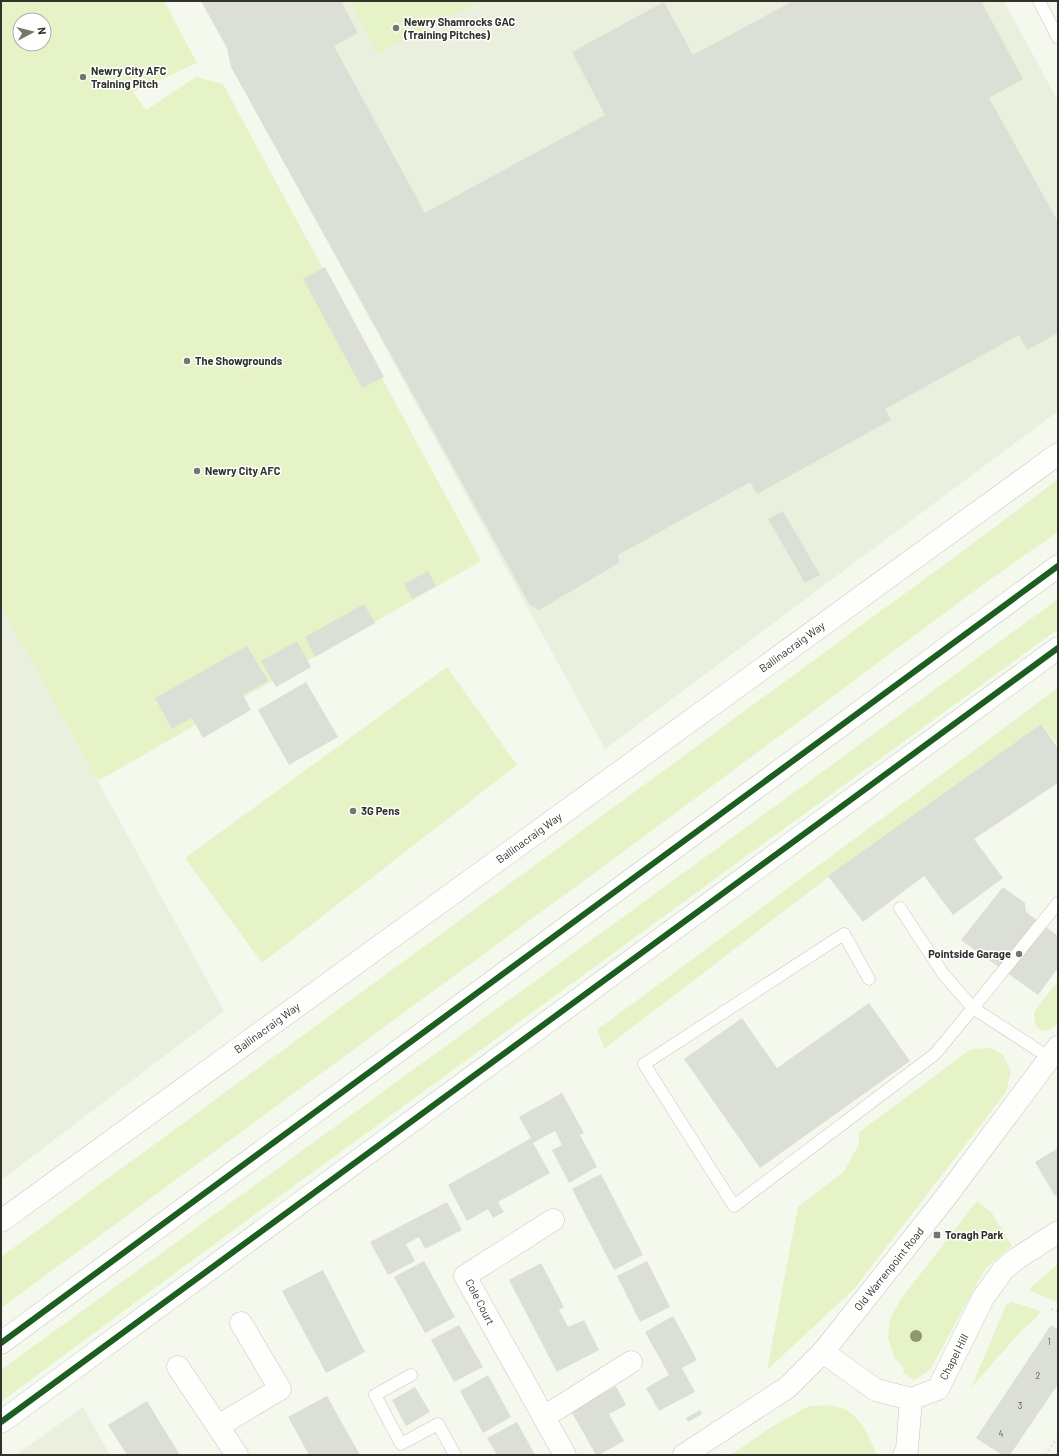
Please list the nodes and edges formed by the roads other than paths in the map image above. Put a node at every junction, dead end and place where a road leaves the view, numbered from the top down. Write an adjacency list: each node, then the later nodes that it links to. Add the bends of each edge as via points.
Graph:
1 (1039, 1): 2 (lane)
2 (1058, 38)
3 (1058, 454): 12 (main road, Ballinacraig Way)
4 (1058, 566): 15 (main road)
5 (1058, 648): 22 (main road)
6 (1058, 903): 9 (lane)
7 (900, 908): 9 (lane, via 944,975)
8 (869, 979): 9 (lane, via 844,934 644,1064 734,1206 935,1054)
9 (973, 1008): 10 (lane)
10 (1054, 1052): 16 (main road, Old Warrenpoint Road, via 935,1210)
11 (553, 1220): 21 (main road, Cole Court, via 465,1276)
12 (1, 1221)
13 (1058, 1232): 20 (main road, Chapel Hill, via 1003,1270 983,1298 938,1389)
14 (241, 1323): 23 (main road, via 280,1389)
15 (1, 1343)
16 (823, 1352): 20 (main road, via 876,1390); 27 (main road, Old Warrenpoint Road, via 788,1387)
17 (631, 1362): 21 (main road)
18 (178, 1367): 23 (main road)
19 (411, 1375): 25 (lane, via 375,1395 401,1444 438,1424)
20 (911, 1399): 28 (main road, via 907,1450)
21 (544, 1418): 26 (main road, Cole Court)
22 (1, 1422)
23 (218, 1426): 24 (main road)
24 (237, 1455)
25 (455, 1455)
26 (565, 1455)
27 (684, 1455)
28 (904, 1455)

